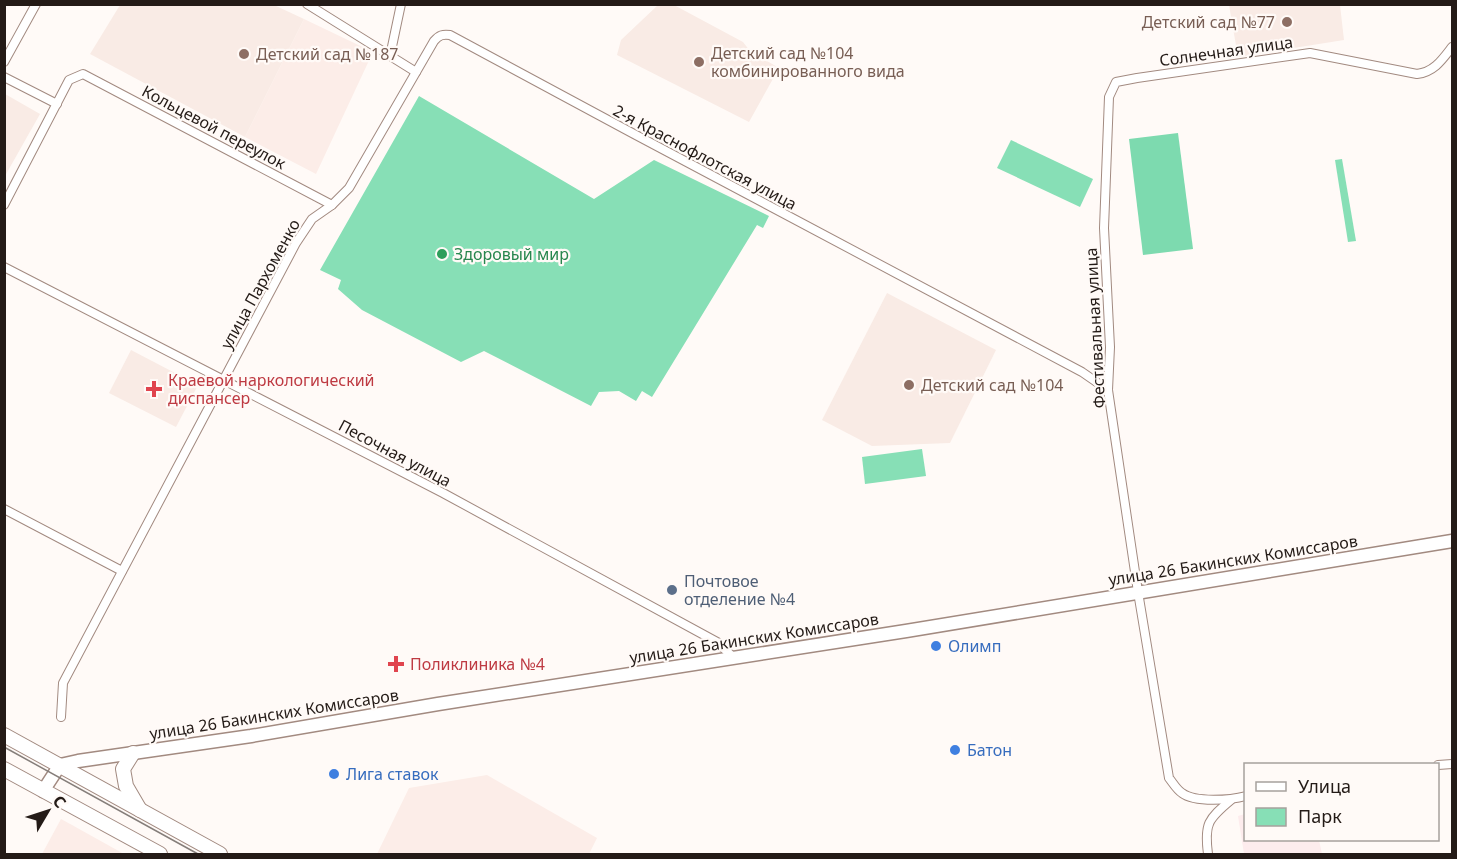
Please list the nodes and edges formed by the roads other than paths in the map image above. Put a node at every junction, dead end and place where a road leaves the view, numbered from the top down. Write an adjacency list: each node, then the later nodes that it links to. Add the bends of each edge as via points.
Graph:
1 (36, 4): 6 (street)
2 (307, 4): 5 (street)
3 (401, 4): 5 (street)
4 (1452, 47): 9 (street, Солнечная улица, via 1426,73 1310,53 1116,82)
5 (390, 56): 7 (street)
6 (4, 62)
7 (416, 72): 12 (street, улица Пархоменко, via 349,188); 15 (street, 2-я Краснофлотская улица, via 439,36 450,34 1082,372)
8 (4, 77): 10 (street)
9 (1109, 97): 15 (street, Фестивальная улица, via 1104,228 1110,347)
10 (57, 104): 11 (street); 12 (street, Кольцевой переулок, via 69,80 83,74)
11 (4, 205)
12 (332, 205): 14 (street, улица Пархоменко, via 305,226)
13 (4, 267): 14 (street, Песочная улица)
14 (224, 378): 18 (street, улица Пархоменко); 20 (street, Песочная улица, via 717,642)
15 (1108, 390): 19 (street, Фестивальная улица)
16 (4, 509): 18 (street)
17 (1452, 541): 19 (main road, улица 26 Бакинских Комиссаров)
18 (122, 571): 21 (street, улица Пархоменко, via 63,683)
19 (1138, 592): 20 (main road, улица 26 Бакинских Комиссаров); 28 (street, Фестивальная улица, via 1169,778 1189,797)
20 (734, 658): 23 (main road, улица 26 Бакинских Комиссаров)
21 (61, 717)
22 (4, 735): 24 (highway)
23 (133, 753): 24 (main road, улица 26 Бакинских Комиссаров); 29 (highway, via 123,769 126,786)
24 (60, 765): 26 (main road); 29 (highway)
25 (4, 769): 26 (highway)
26 (43, 791): 30 (highway)
27 (1244, 796): 28 (street)
28 (1231, 800): 32 (street, via 1214,814 1206,830)
29 (141, 812): 31 (highway)
30 (160, 855)
31 (220, 855)
32 (1208, 855)

